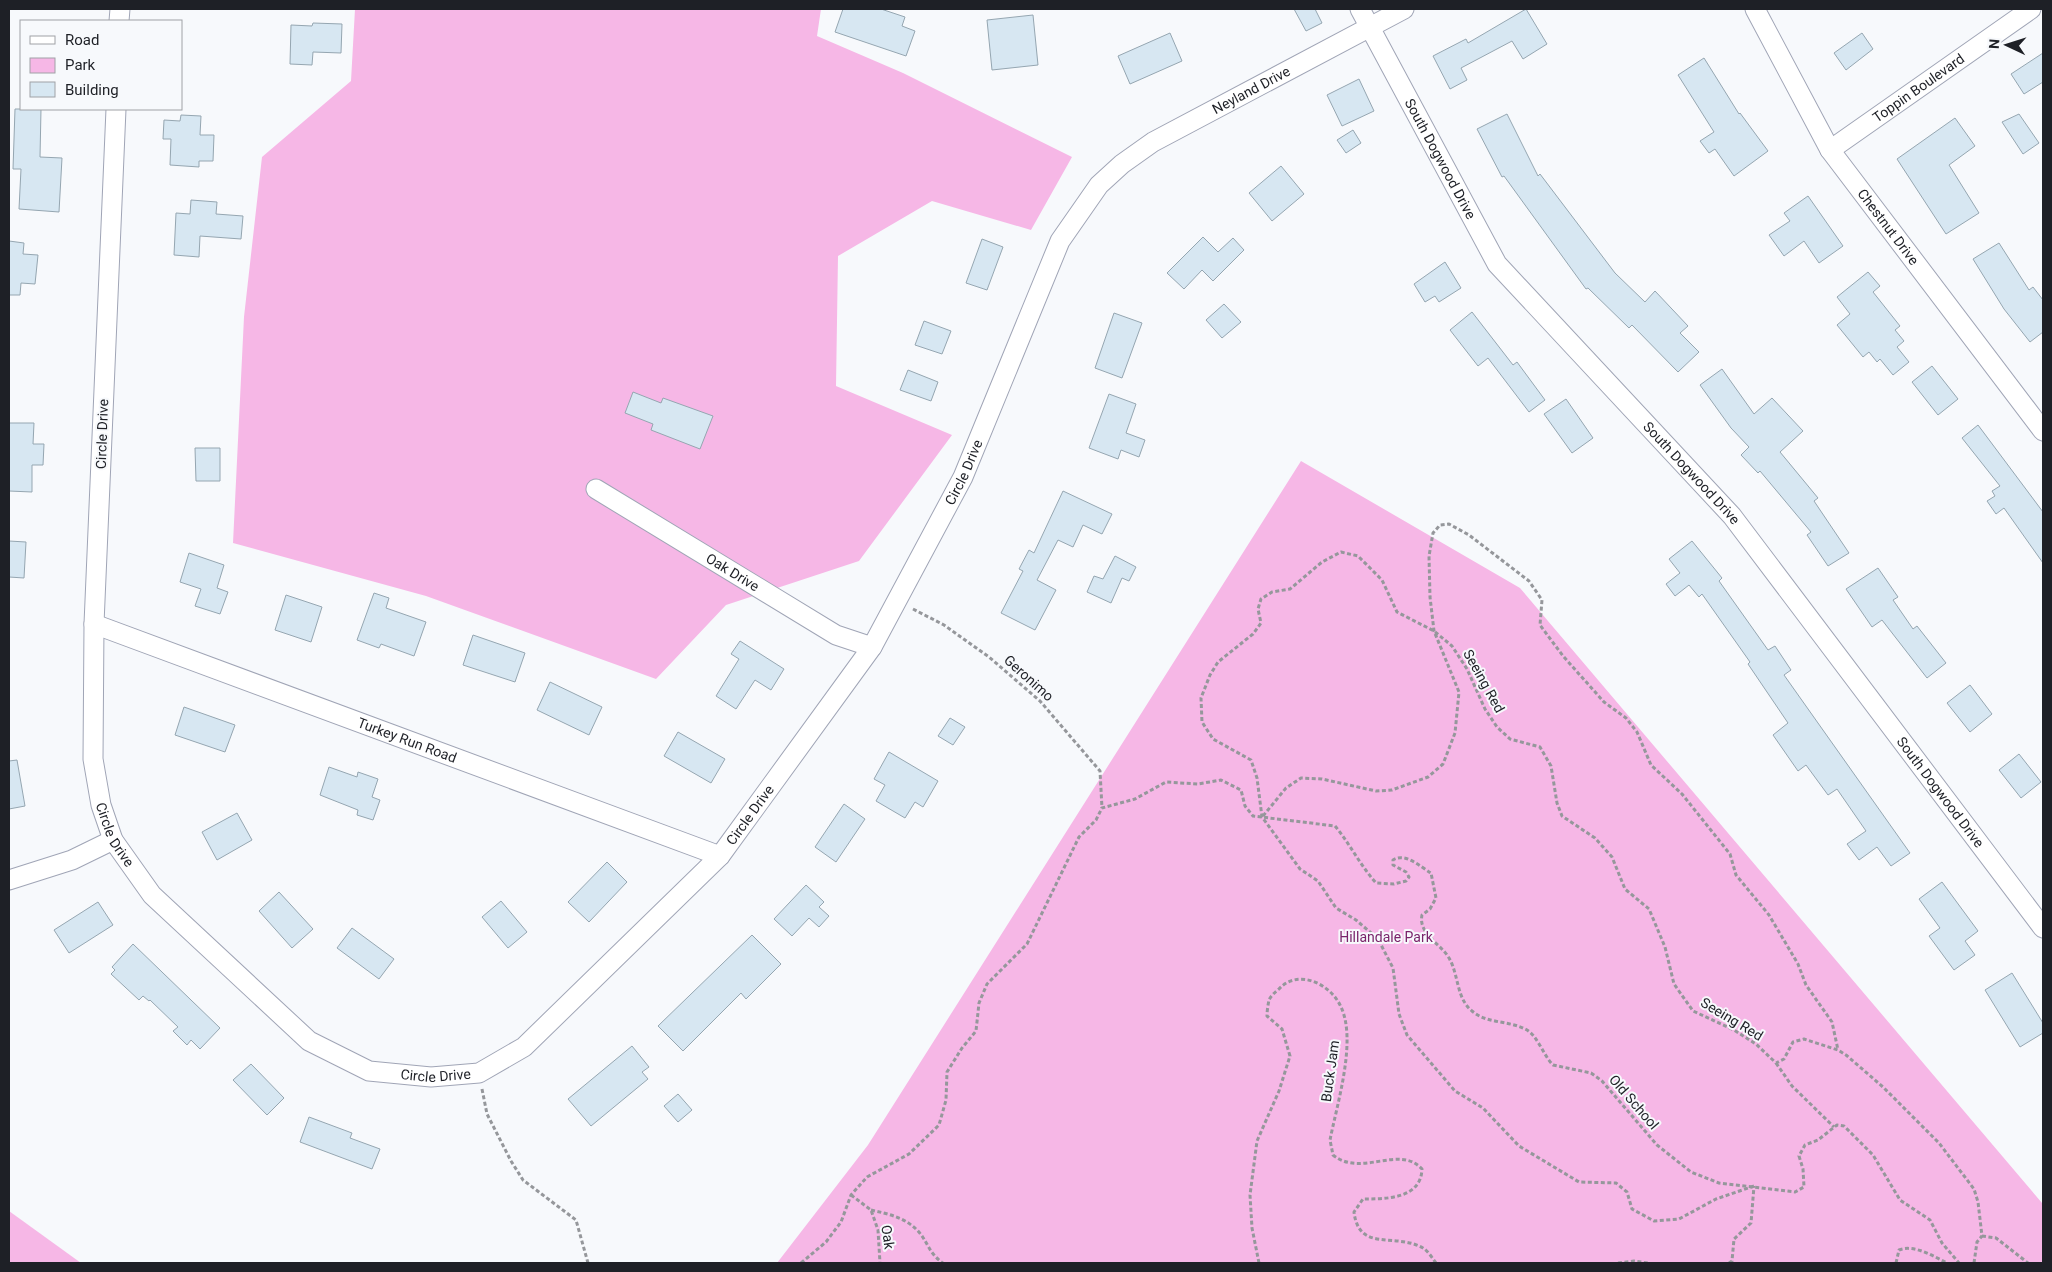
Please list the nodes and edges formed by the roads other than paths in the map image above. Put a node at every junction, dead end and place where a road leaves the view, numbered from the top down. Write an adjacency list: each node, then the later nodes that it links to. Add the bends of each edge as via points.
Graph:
1 (1360, 9): 5 (street, South Dogwood Drive)
2 (1404, 9): 5 (street, Neyland Drive)
3 (1755, 9): 7 (street, Chestnut Drive)
4 (2031, 9): 7 (street, Toppin Boulevard)
5 (1370, 26): 8 (street, Neyland Drive, via 1153,142); 16 (street, South Dogwood Drive, via 1497,264 1732,516)
6 (116, 110): 11 (street, Circle Drive)
7 (1830, 150): 9 (street, Chestnut Drive)
8 (1104, 180): 12 (street, Circle Drive, via 1060,241 963,477)
9 (2043, 432)
10 (596, 489): 12 (street, Oak Drive, via 836,635)
11 (94, 624): 13 (street, Circle Drive, via 93,759 101,806); 14 (street, Turkey Run Road)
12 (872, 647): 14 (street, Circle Drive)
13 (113, 840): 14 (street, Circle Drive, via 152,895 309,1041 369,1071 430,1077 479,1072 524,1047); 15 (street, via 72,860)
14 (720, 856)
15 (9, 880)
16 (2043, 928)

